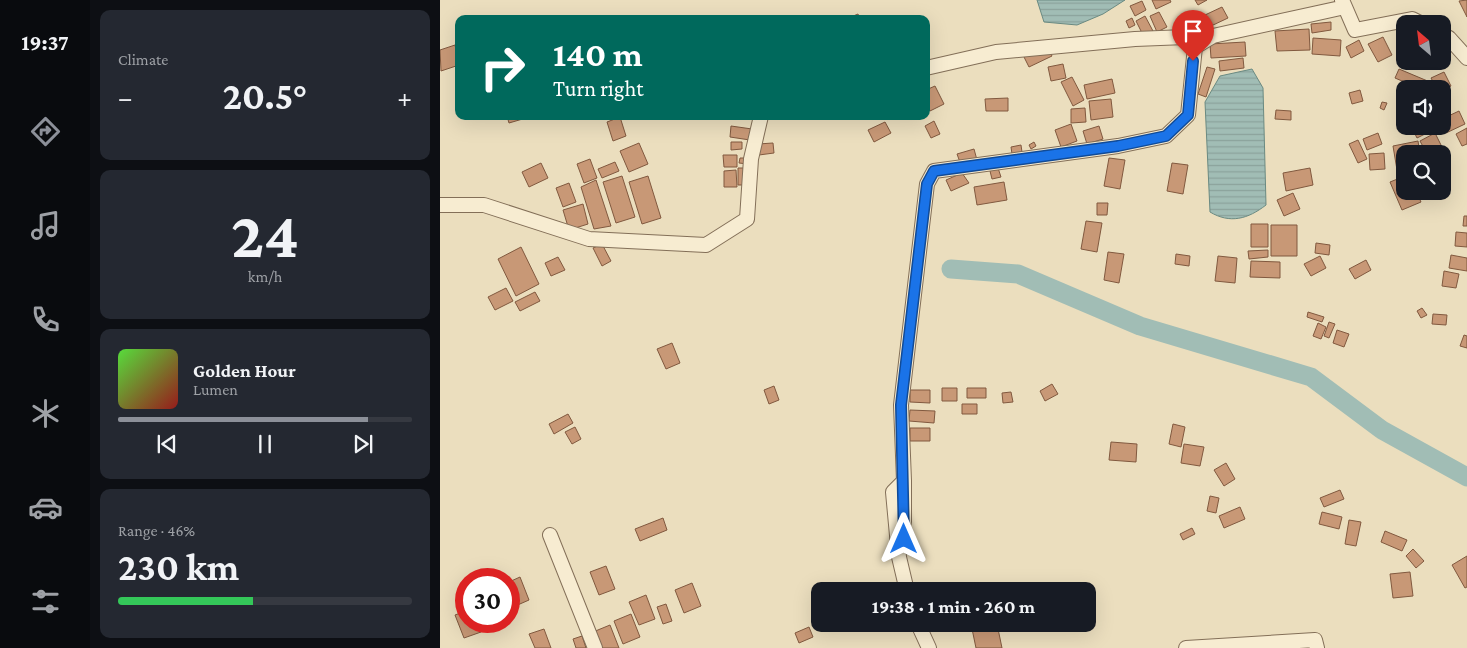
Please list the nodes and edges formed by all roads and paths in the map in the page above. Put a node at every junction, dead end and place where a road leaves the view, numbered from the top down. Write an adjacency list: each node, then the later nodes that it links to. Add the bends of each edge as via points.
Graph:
1 (1343, 3): 2 (street, via 1355,30); 3 (street)
2 (1396, 22)
3 (1213, 36): 6 (street, via 1134,39 996,52); 10 (street, via 1195,47 1188,115 1166,136 1118,146 934,171 927,184 901,405)
4 (1451, 40): 5 (street)
5 (1467, 58)
6 (930, 67)
7 (759, 120): 8 (street, via 751,159 747,219 706,244 589,239 484,205)
8 (440, 205)
9 (550, 535): 12 (street)
10 (907, 582)
11 (923, 632): 13 (street)
12 (595, 648)
13 (930, 648)
14 (1186, 648): 15 (street, via 1315,640)
15 (1317, 648)

